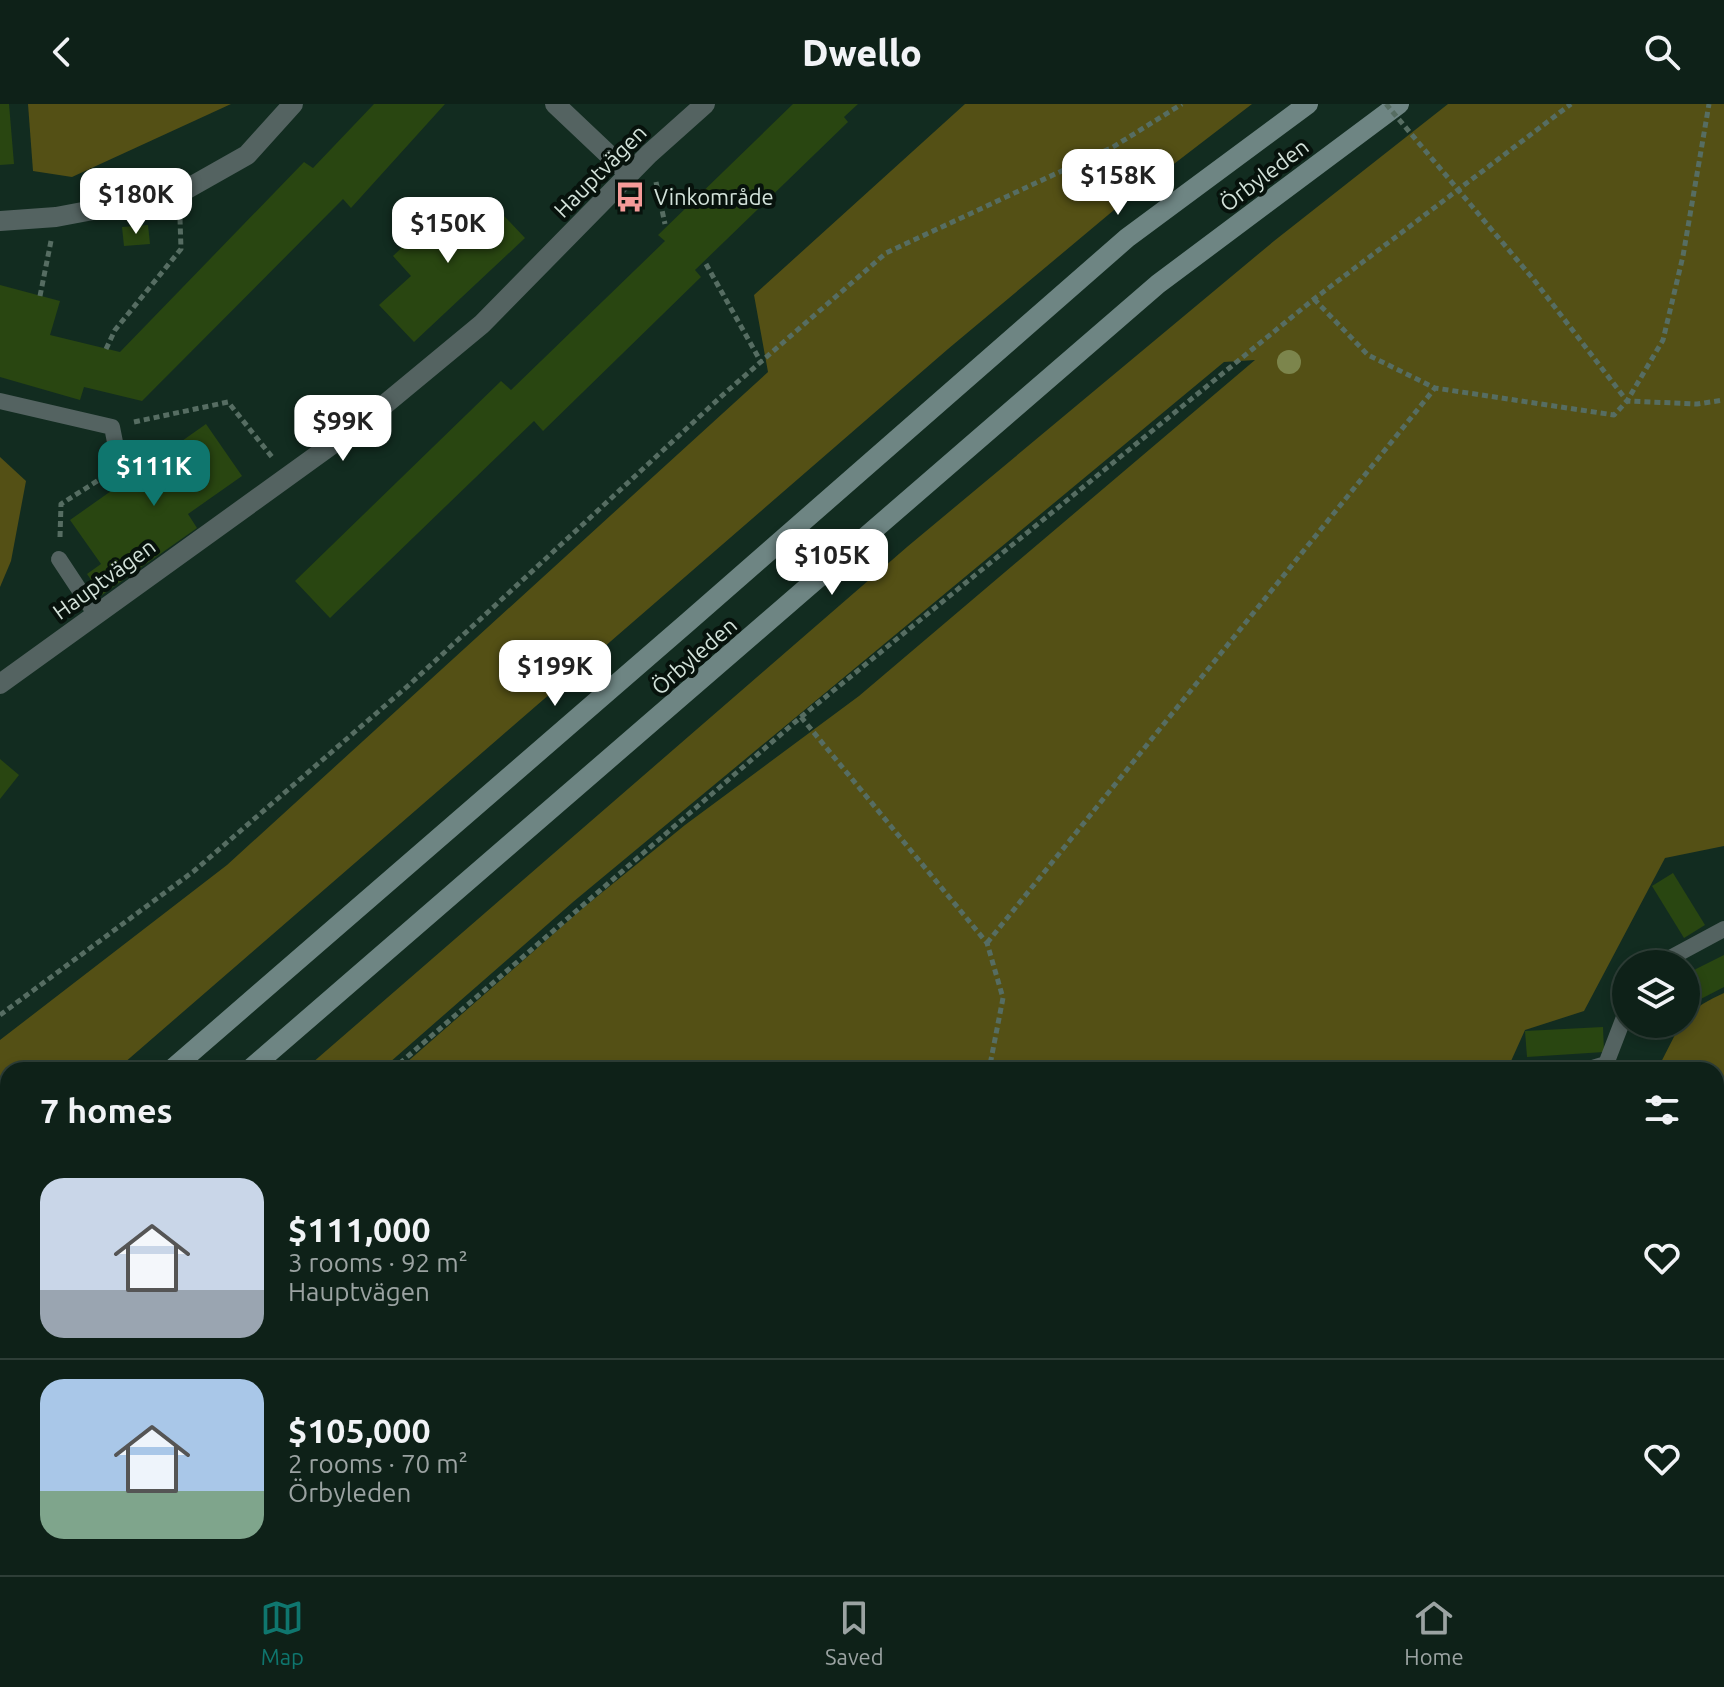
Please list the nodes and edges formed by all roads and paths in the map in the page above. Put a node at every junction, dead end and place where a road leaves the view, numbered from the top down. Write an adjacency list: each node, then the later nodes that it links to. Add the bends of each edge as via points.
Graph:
1 (293, 104): 12 (street, via 247,155)
2 (555, 104): 11 (street)
3 (705, 104): 10 (street, Hauptvägen)
4 (1182, 104): 20 (path, via 1113,147 886,253)
5 (1308, 104): 37 (main road, Örbyleden, via 1127,238)
6 (1386, 104): 24 (path, bridge, via 1534,280)
7 (1399, 104): 38 (main road, Örbyleden, via 1158,284)
8 (1571, 104): 18 (path)
9 (1709, 104): 24 (path, via 1663,340)
10 (649, 154): 11 (street, Hauptvägen); 15 (path)
11 (629, 174): 27 (street, Hauptvägen, via 482,324 366,420)
12 (178, 194): 13 (street); 19 (path, via 181,249 115,330)
13 (56, 217): 14 (street); 17 (path)
14 (0, 221)
15 (665, 224)
16 (706, 264): 20 (path)
17 (40, 296)
18 (1314, 299): 21 (path, via 1368,355); 31 (path)
19 (106, 349)
20 (761, 362): 35 (path, via 409,685 194,871)
21 (1435, 388): 24 (path, via 1614,415); 33 (path)
22 (1724, 400): 24 (path)
23 (0, 401): 25 (lane)
24 (1627, 401)
25 (112, 427): 26 (lane); 27 (path, via 228,402)
26 (120, 467): 28 (path, via 61,504)
27 (288, 476): 29 (street, Hauptvägen)
28 (59, 559): 29 (lane)
29 (96, 615): 30 (street, Hauptvägen)
30 (0, 684)
31 (801, 717): 33 (path); 39 (path)
32 (1724, 929): 34 (lane)
33 (987, 943): 40 (path, via 1003,998)
34 (1685, 950)
35 (0, 1015)
36 (1616, 1038): 41 (lane)
37 (180, 1062)
38 (258, 1062)
39 (401, 1062)
40 (991, 1062)
41 (1607, 1062)

